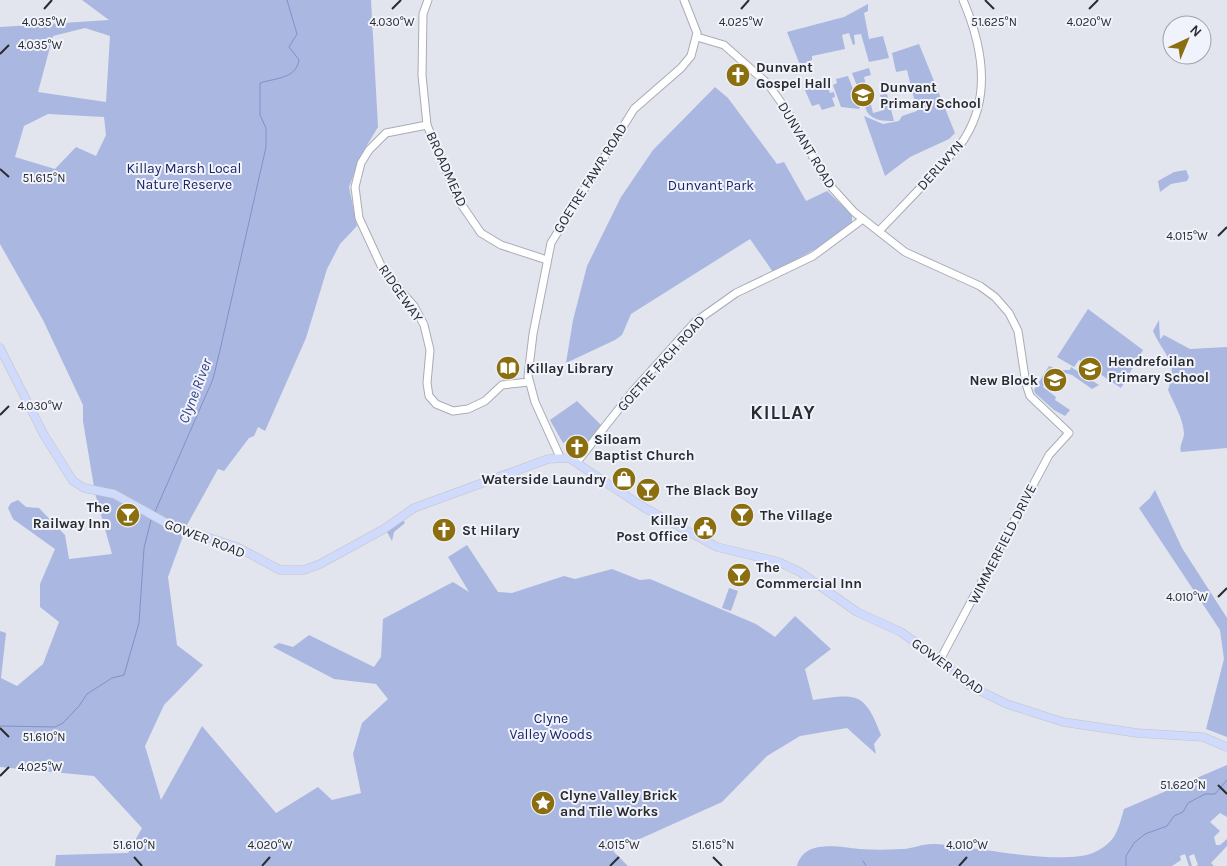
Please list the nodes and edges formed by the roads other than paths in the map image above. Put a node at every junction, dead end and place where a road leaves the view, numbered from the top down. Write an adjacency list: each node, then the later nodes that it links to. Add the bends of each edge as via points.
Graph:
1 (428, 0): 5 (street, BROADMEAD, via 424,14 422,75)
2 (684, 0): 4 (street)
3 (963, 0): 7 (street, DERLWYN, via 980,49 981,84 971,126 958,146)
4 (697, 37): 6 (street, DUNVANT ROAD, via 724,45 768,84 790,115 826,181); 8 (street, GOETRE FAWR ROAD, via 694,50 685,63 640,102 628,117 559,228)
5 (428, 125): 8 (street, BROADMEAD, via 459,201 478,230 501,244); 10 (street, RIDGEWAY, via 386,133 368,150 355,187 359,218 384,272 414,306 424,325 430,343 428,392 436,404 453,411 468,409 485,401 502,385)
6 (863, 219): 7 (street, DUNVANT ROAD); 13 (street, GOETRE FACH ROAD, via 813,256 736,293 695,322 632,392)
7 (879, 231): 11 (street, DUNVANT ROAD, via 905,252 980,286 995,297 1009,313 1018,331 1030,396)
8 (547, 260): 10 (street, GOETRE FAWR ROAD, via 532,340)
9 (0, 348): 12 (main road, GOWER ROAD, via 44,435 67,473 84,488 114,494 170,525 237,547 280,570 304,570 384,529 414,508)
10 (529, 382): 12 (street, GOETRE FAWR ROAD, via 542,420)
11 (1069, 433): 15 (street, WIMMERFIELD DRIVE, via 1042,468)
12 (560, 457): 13 (main road, GOWER ROAD); 14 (main road, GOWER ROAD)
13 (577, 462): 14 (main road, GOWER ROAD)
14 (610, 486): 15 (main road, GOWER ROAD, via 708,548 736,557 742,554 779,562 800,572 843,604 901,632)
15 (940, 660): 16 (main road, GOWER ROAD, via 976,689 1038,716 1137,733 1203,737)
16 (1227, 746)

